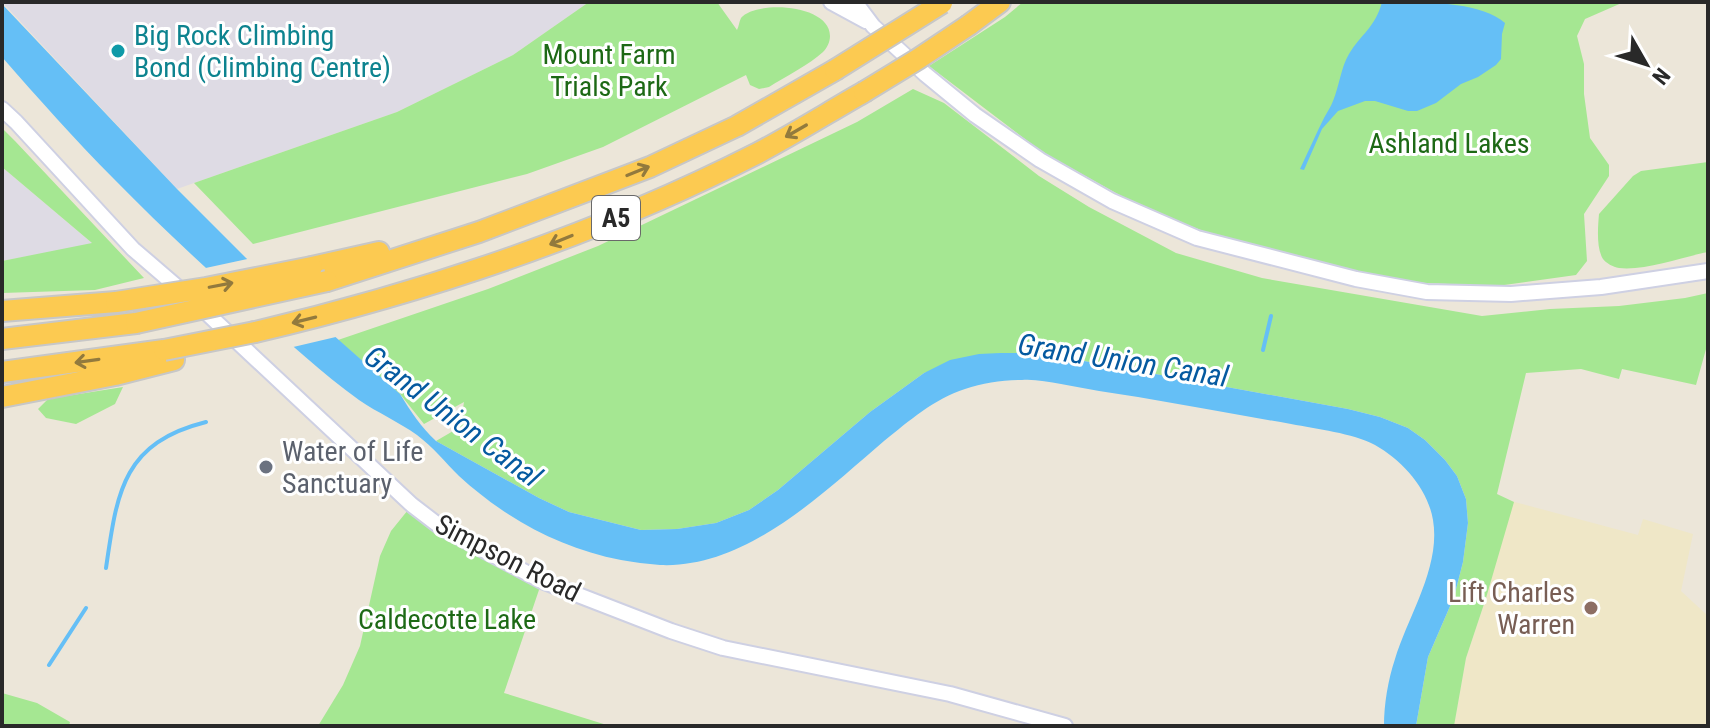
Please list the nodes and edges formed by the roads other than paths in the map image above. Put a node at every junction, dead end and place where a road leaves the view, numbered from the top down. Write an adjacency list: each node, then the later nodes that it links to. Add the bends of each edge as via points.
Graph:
1 (831, 2): 5 (street)
2 (855, 2): 5 (street)
3 (943, 2): 8 (highway, A5, one-way to 3, bridge, via 479,232 650,167 737,126)
4 (1000, 2): 11 (highway, A5, one-way to 11, bridge, via 918,59 760,152 651,203 442,282)
5 (873, 26): 7 (street, via 965,107 1040,160 1112,201 1197,238 1427,292 1511,294)
6 (2, 109): 14 (street, Simpson Road, via 133,249 442,528 542,581 723,648 950,694)
7 (1708, 271)
8 (320, 274): 9 (highway, one-way to 8, bridge, via 116,302); 10 (highway, A5, bridge, via 225,304 136,323)
9 (2, 311)
10 (2, 339)
11 (169, 355): 12 (highway, A5, one-way to 12); 13 (highway, via 115,375)
12 (2, 372)
13 (2, 397)
14 (1065, 726)

